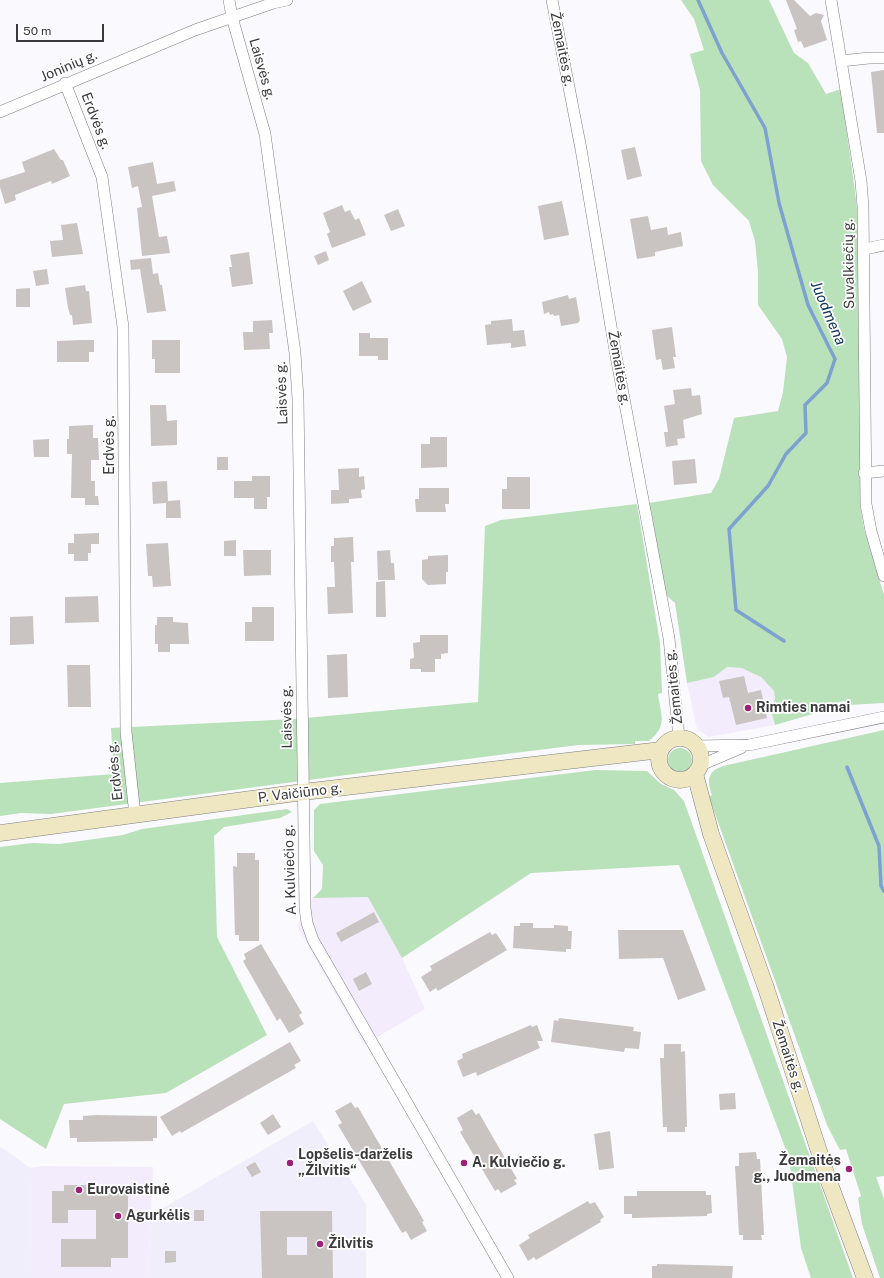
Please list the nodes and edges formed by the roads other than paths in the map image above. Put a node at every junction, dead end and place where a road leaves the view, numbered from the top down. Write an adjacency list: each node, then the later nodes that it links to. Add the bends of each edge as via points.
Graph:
1 (229, 0): 5 (street, Laisvės g.)
2 (287, 0): 5 (street, Joninių g.)
3 (552, 0): 16 (street, Žemaitės g., via 669,638)
4 (831, 0): 7 (street, Suvalkiečių g.)
5 (232, 16): 8 (street, Joninių g.); 23 (street, Laisvės g., via 265,134 295,353 300,496)
6 (884, 58): 7 (street)
7 (841, 61): 11 (street, Suvalkiečių g., via 861,181)
8 (65, 83): 9 (street, Joninių g.); 24 (street, Erdvės g., via 102,177 123,327 126,732)
9 (0, 112)
10 (884, 245): 11 (street)
11 (865, 249): 13 (street, Suvalkiečių g.)
12 (884, 471): 13 (street)
13 (864, 473): 14 (street, Suvalkiečių g., via 871,531)
14 (884, 576)
15 (884, 717): 17 (street)
16 (680, 738): 18 (main road, via 690,740); 19 (main road, via 672,739)
17 (749, 745): 18 (street); 22 (street)
18 (697, 746): 22 (main road, via 701,758)
19 (661, 750): 20 (main road, P. Vaičiūno g.); 21 (main road)
20 (601, 758): 21 (main road, P. Vaičiūno g.); 23 (main road, P. Vaičiūno g.)
21 (660, 767): 22 (main road, via 669,777)
22 (693, 773): 27 (main road, Žemaitės g., via 711,834 766,988 828,1178)
23 (303, 792): 24 (main road, P. Vaičiūno g.); 26 (street, A. Kulviečio g., via 304,908 313,940)
24 (135, 815): 25 (main road, P. Vaičiūno g.)
25 (0, 833)
26 (508, 1278)
27 (866, 1278)

